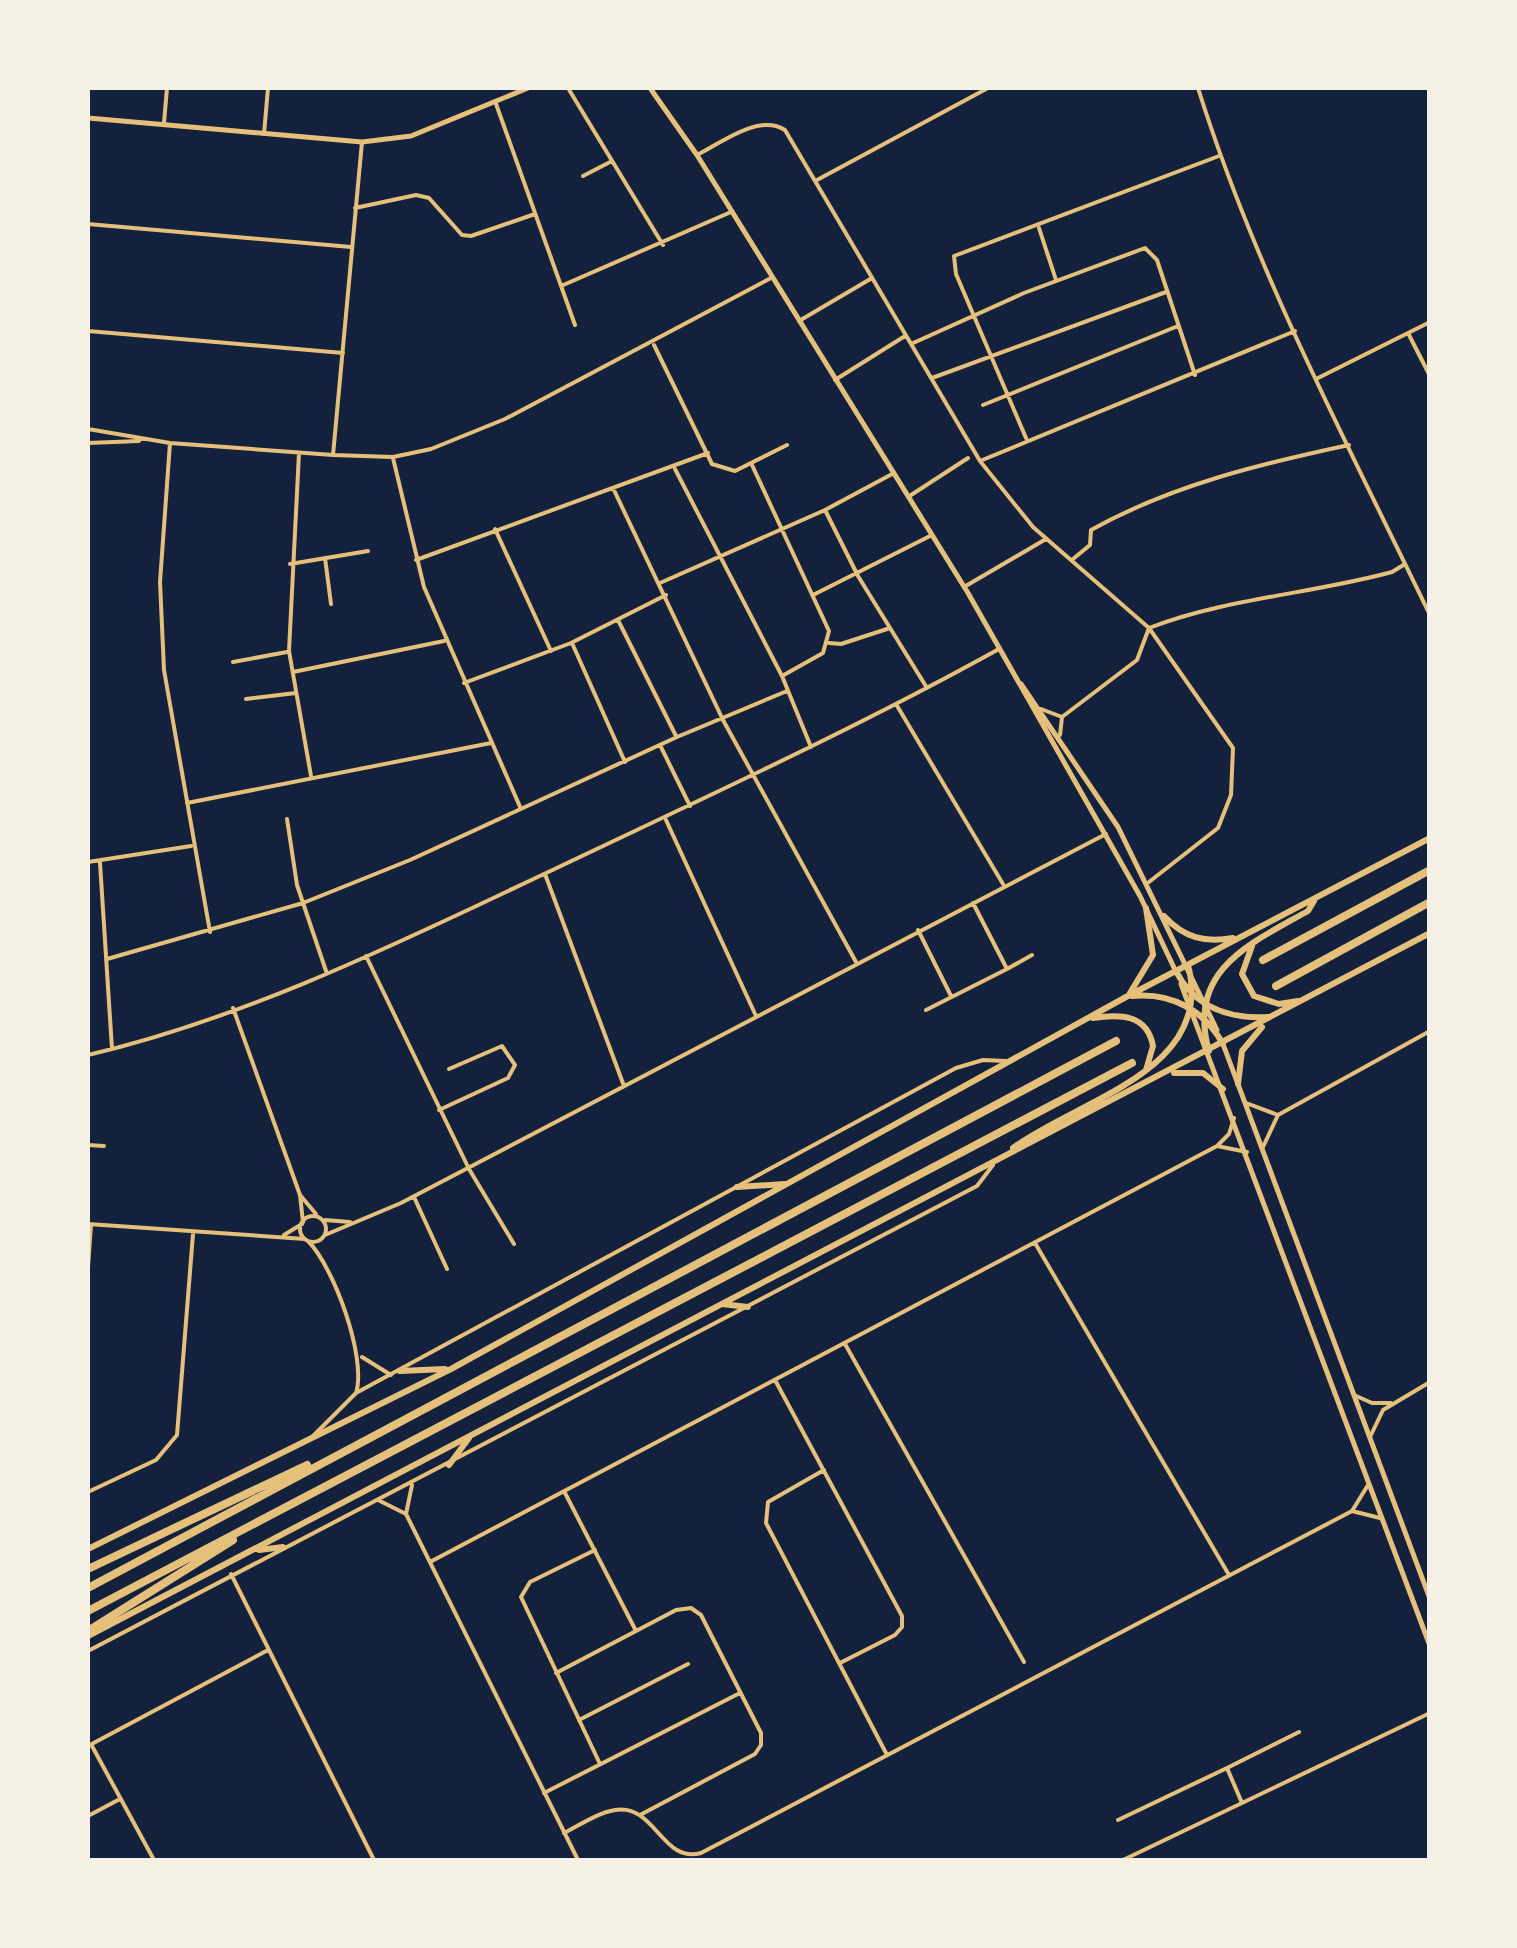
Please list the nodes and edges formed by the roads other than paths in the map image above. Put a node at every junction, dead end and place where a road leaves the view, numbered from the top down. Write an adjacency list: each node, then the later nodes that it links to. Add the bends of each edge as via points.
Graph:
1 (167, 88): 10 (street)
2 (268, 88): 11 (street)
3 (528, 88): 8 (street)
4 (568, 88): 15 (street)
5 (650, 88): 13 (street)
6 (988, 88): 17 (street)
7 (1198, 88): 14 (street)
8 (495, 101): 12 (street, via 411,136); 20 (street)
9 (88, 118): 10 (street)
10 (164, 126): 11 (street)
11 (264, 134): 12 (street)
12 (362, 142): 18 (street)
13 (697, 154): 17 (street, via 755,126 776,124); 19 (street)
14 (1219, 156): 22 (street); 36 (street)
15 (612, 161): 16 (street); 23 (street)
16 (583, 176)
17 (817, 180): 26 (street)
18 (355, 208): 20 (street, via 429,198 454,230 471,236); 24 (street)
19 (732, 212): 23 (street); 25 (street)
20 (535, 214): 28 (street)
21 (88, 224): 24 (street)
22 (1039, 228): 27 (street); 30 (street, via 954,256)
23 (663, 245): 28 (street)
24 (351, 247): 41 (street)
25 (771, 278): 31 (street); 39 (street)
26 (872, 278): 31 (street); 38 (street)
27 (1056, 280): 29 (street, via 1146,248 1157,260); 30 (street)
28 (561, 286): 33 (street)
29 (1166, 292): 34 (street); 42 (street)
30 (975, 314): 40 (street); 42 (street)
31 (798, 322): 47 (street)
32 (1430, 322): 37 (street)
33 (575, 325)
34 (1178, 326): 43 (street); 48 (street)
35 (88, 331): 41 (street)
36 (1294, 331): 43 (street); 46 (street)
37 (1408, 333): 44 (street); 46 (street)
38 (905, 336): 40 (street); 47 (street)
39 (653, 344): 58 (street); 60 (street, via 468,437)
40 (910, 344): 45 (street)
41 (342, 353): 59 (street)
42 (990, 357): 45 (street); 48 (street)
43 (1195, 375): 51 (street)
44 (1430, 376)
45 (932, 378): 62 (street)
46 (1318, 378): 56 (street)
47 (835, 380): 65 (street)
48 (1008, 395): 49 (street); 51 (street)
49 (983, 405)
50 (88, 428): 52 (street)
51 (1026, 438): 62 (street)
52 (149, 440): 53 (street); 54 (street)
53 (88, 443)
54 (170, 443): 57 (street); 117 (street, via 162,645)
55 (788, 445): 63 (street)
56 (1350, 445): 76 (street, via 1251,466 1146,502 1091,530 1090,545); 79 (street)
57 (298, 453): 59 (street); 78 (street)
58 (708, 454): 63 (street, via 722,470); 64 (street)
59 (333, 455): 60 (street)
60 (393, 456): 77 (street)
61 (968, 458): 67 (street)
62 (980, 461): 72 (street)
63 (752, 464): 69 (street)
64 (676, 468): 66 (street); 74 (street)
65 (894, 474): 67 (street); 68 (street)
66 (614, 488): 70 (street); 81 (street)
67 (908, 497): 71 (street)
68 (824, 510): 69 (street); 80 (street)
69 (782, 526): 74 (street); 84 (street)
70 (495, 530): 77 (street); 95 (street)
71 (932, 535): 80 (street); 82 (street)
72 (1046, 539): 76 (street); 82 (street)
73 (368, 551): 75 (street)
74 (720, 553): 81 (street); 99 (street)
75 (325, 558): 78 (street); 85 (street)
76 (1073, 559): 89 (street)
77 (416, 560): 90 (street)
78 (290, 564): 94 (street)
79 (1405, 564): 86 (street); 89 (street, via 1300,594 1224,604)
80 (858, 576): 84 (street); 88 (street)
81 (660, 583): 83 (street)
82 (964, 586): 93 (street)
83 (666, 595): 87 (street); 108 (street)
84 (813, 595): 91 (street)
85 (331, 604)
86 (1430, 615)
87 (618, 620): 92 (street); 110 (street)
88 (890, 628): 91 (street); 101 (street)
89 (1149, 628): 107 (street, via 1137,660); 129 (street, via 1233,748 1231,795 1218,828)
90 (444, 641): 97 (street); 100 (street)
91 (829, 642): 99 (street, via 818,657)
92 (572, 643): 95 (street); 114 (street)
93 (1000, 648): 98 (street); 101 (street)
94 (289, 651): 96 (street); 97 (street)
95 (551, 651): 100 (street)
96 (233, 662)
97 (292, 672): 103 (street)
98 (1012, 673): 106 (street); 122 (street)
99 (782, 676): 102 (street)
100 (464, 683): 111 (street)
101 (928, 689): 105 (street)
102 (787, 692): 108 (street); 113 (street)
103 (296, 693): 104 (street); 115 (street)
104 (246, 699)
105 (896, 704): 113 (street); 130 (street)
106 (1041, 709): 107 (street); 109 (street)
107 (1062, 717): 109 (street)
108 (723, 720): 110 (street); 116 (street)
109 (1060, 735): 129 (street)
110 (676, 737): 112 (street)
111 (491, 742): 115 (street); 119 (street)
112 (660, 745): 114 (street); 118 (street)
113 (812, 747): 116 (street)
114 (625, 762): 119 (street)
115 (311, 776): 117 (street)
116 (753, 778): 118 (street); 146 (street)
117 (185, 804): 124 (street)
118 (690, 806): 120 (street)
119 (520, 809): 133 (street)
120 (665, 818): 128 (street); 160 (street)
121 (287, 819): 133 (street)
122 (1106, 834): 130 (street); 135 (street)
123 (1430, 838): 131 (main road)
124 (193, 846): 126 (street); 138 (street)
125 (88, 862): 126 (street)
126 (100, 863): 144 (street)
127 (1430, 870): 145 (highway)
128 (545, 873): 142 (street); 176 (street)
129 (1148, 882): 136 (street)
130 (1004, 886): 134 (street)
131 (1316, 898): 140 (main road); 141 (main road, via 1308,911)
132 (1430, 902): 151 (highway)
133 (304, 903): 138 (street); 149 (street)
134 (973, 903): 137 (street); 148 (street)
135 (1146, 908): 150 (street); 153 (main road, via 1153,954)
136 (1164, 916): 140 (main road, via 1198,939); 147 (street)
137 (918, 930): 146 (street); 152 (street)
138 (210, 932): 144 (street)
139 (1430, 933): 155 (main road)
140 (1244, 935): 147 (main road)
141 (1256, 940): 155 (main road, via 1242,974 1254,996 1280,1004); 156 (main road, via 1227,962)
142 (366, 956): 149 (street); 179 (street)
143 (1032, 956): 148 (street)
144 (107, 959): 167 (street)
145 (1264, 960)
146 (856, 962): 160 (street)
147 (1188, 964): 150 (main road); 154 (main road); 156 (street)
148 (1007, 969): 152 (street)
149 (326, 971): 157 (street)
150 (1176, 971): 153 (main road); 154 (main road); 158 (street)
151 (1276, 986)
152 (951, 996): 159 (street)
153 (1126, 998): 158 (main road, via 1160,996); 163 (main road)
154 (1194, 998): 156 (main road); 158 (main road)
155 (1307, 999): 162 (main road)
156 (1205, 1003): 161 (main road); 162 (main road, via 1227,1014); 166 (street)
157 (233, 1008): 167 (street); 191 (street)
158 (1192, 1009): 161 (main road); 168 (street); 173 (main road, via 1179,1038)
159 (926, 1010)
160 (756, 1016): 176 (street)
161 (1203, 1017): 166 (main road); 168 (main road)
162 (1274, 1017): 166 (main road); 175 (main road, via 1246,1041)
163 (1086, 1019): 170 (main road); 173 (main road, via 1128,1017 1145,1026 1154,1046)
164 (1430, 1032): 180 (street)
165 (1116, 1041): 220 (highway)
166 (1223, 1044): 168 (main road); 175 (street)
167 (112, 1049): 169 (street)
168 (1209, 1051): 174 (main road); 177 (street)
169 (88, 1056)
170 (1011, 1062): 189 (main road); 190 (street, via 983,1060 956,1068)
171 (1132, 1063): 231 (highway)
172 (449, 1069): 179 (street, via 502,1046 515,1065 508,1078)
173 (1145, 1071): 187 (main road)
174 (1168, 1073): 177 (main road, via 1204,1074); 187 (main road)
175 (1238, 1084): 178 (street)
176 (624, 1086): 188 (street)
177 (1223, 1089): 181 (street)
178 (1245, 1102): 180 (street); 185 (street)
179 (439, 1110): 188 (street)
180 (1278, 1114): 185 (street)
181 (1234, 1118): 184 (street); 186 (street)
182 (88, 1145): 183 (street)
183 (104, 1146)
184 (1218, 1146): 186 (street); 201 (street)
185 (1263, 1147): 215 (street)
186 (1247, 1152): 223 (street)
187 (996, 1161): 206 (main road); 207 (street, via 978,1186)
188 (469, 1168): 192 (street); 202 (street)
189 (791, 1184): 190 (main road); 210 (main road)
190 (737, 1187): 211 (street)
191 (300, 1195): 193 (street); 195 (street)
192 (414, 1197): 194 (street); 205 (street)
193 (320, 1219): 194 (street); 195 (street); 198 (street)
194 (355, 1222): 198 (street)
195 (302, 1223): 199 (street); 200 (street)
196 (89, 1225): 197 (street); 204 (street)
197 (193, 1234): 199 (street); 226 (street, via 177,1434 156,1460)
198 (324, 1236): 200 (street); 203 (street)
199 (280, 1237): 200 (street)
200 (307, 1240): 203 (street)
201 (1035, 1243): 208 (street); 239 (street)
202 (514, 1244)
203 (322, 1258): 209 (street)
204 (88, 1268)
205 (447, 1269)
206 (721, 1304): 207 (main road); 217 (main road)
207 (748, 1307): 221 (street)
208 (844, 1344): 212 (street); 248 (street)
209 (358, 1353): 211 (street, via 373,1368); 214 (street)
210 (451, 1369): 211 (main road); 219 (main road)
211 (396, 1373): 214 (street)
212 (775, 1380): 222 (street); 225 (street)
213 (1430, 1382): 216 (street)
214 (356, 1393): 219 (street)
215 (1354, 1395): 216 (street); 218 (street)
216 (1391, 1403): 218 (street)
217 (471, 1436): 221 (main road); 234 (main road)
218 (1370, 1437): 241 (street)
219 (311, 1439): 233 (main road)
220 (343, 1450): 237 (highway); 240 (highway)
221 (448, 1465): 224 (street)
222 (824, 1470): 249 (street, via 774,1498 764,1515); 249 (street, via 903,1622 895,1636)
223 (1368, 1480): 228 (street); 230 (street)
224 (412, 1483): 227 (street); 229 (street)
225 (564, 1491): 235 (street); 236 (street)
226 (88, 1492)
227 (375, 1500): 229 (street); 232 (street)
228 (1352, 1511): 230 (street); 239 (street)
229 (406, 1514): 236 (street)
230 (1383, 1520): 245 (street)
231 (254, 1527): 242 (highway); 244 (highway)
232 (283, 1547): 234 (main road); 238 (street)
233 (88, 1548)
234 (252, 1550): 244 (main road)
235 (594, 1550): 243 (street); 251 (street, via 522,1591 522,1604)
236 (430, 1562): 260 (street)
237 (88, 1569)
238 (230, 1574): 246 (street); 247 (street)
239 (1229, 1576): 257 (street)
240 (88, 1588)
241 (1430, 1599)
242 (88, 1610)
243 (636, 1632): 251 (street); 252 (street, via 683,1608 697,1610)
244 (88, 1634)
245 (1430, 1646)
246 (268, 1650): 256 (street); 268 (street)
247 (88, 1651)
248 (1024, 1662)
249 (840, 1663): 257 (street)
250 (688, 1664): 254 (street)
251 (556, 1672): 254 (street)
252 (740, 1693): 258 (street); 263 (street, via 760,1733 758,1751)
253 (1430, 1713): 262 (street)
254 (578, 1720): 258 (street)
255 (1300, 1732): 259 (street)
256 (89, 1745): 261 (street)
257 (886, 1756): 263 (street, via 692,1856 674,1850)
258 (600, 1764): 260 (street)
259 (1227, 1768): 262 (street); 265 (street)
260 (544, 1792): 266 (street)
261 (120, 1798): 264 (street); 267 (street)
262 (1242, 1803): 270 (street)
263 (640, 1815): 266 (street, via 612,1810)
264 (88, 1816)
265 (1118, 1820)
266 (564, 1833): 269 (street)
267 (154, 1860)
268 (374, 1860)
269 (578, 1860)
270 (1123, 1860)

